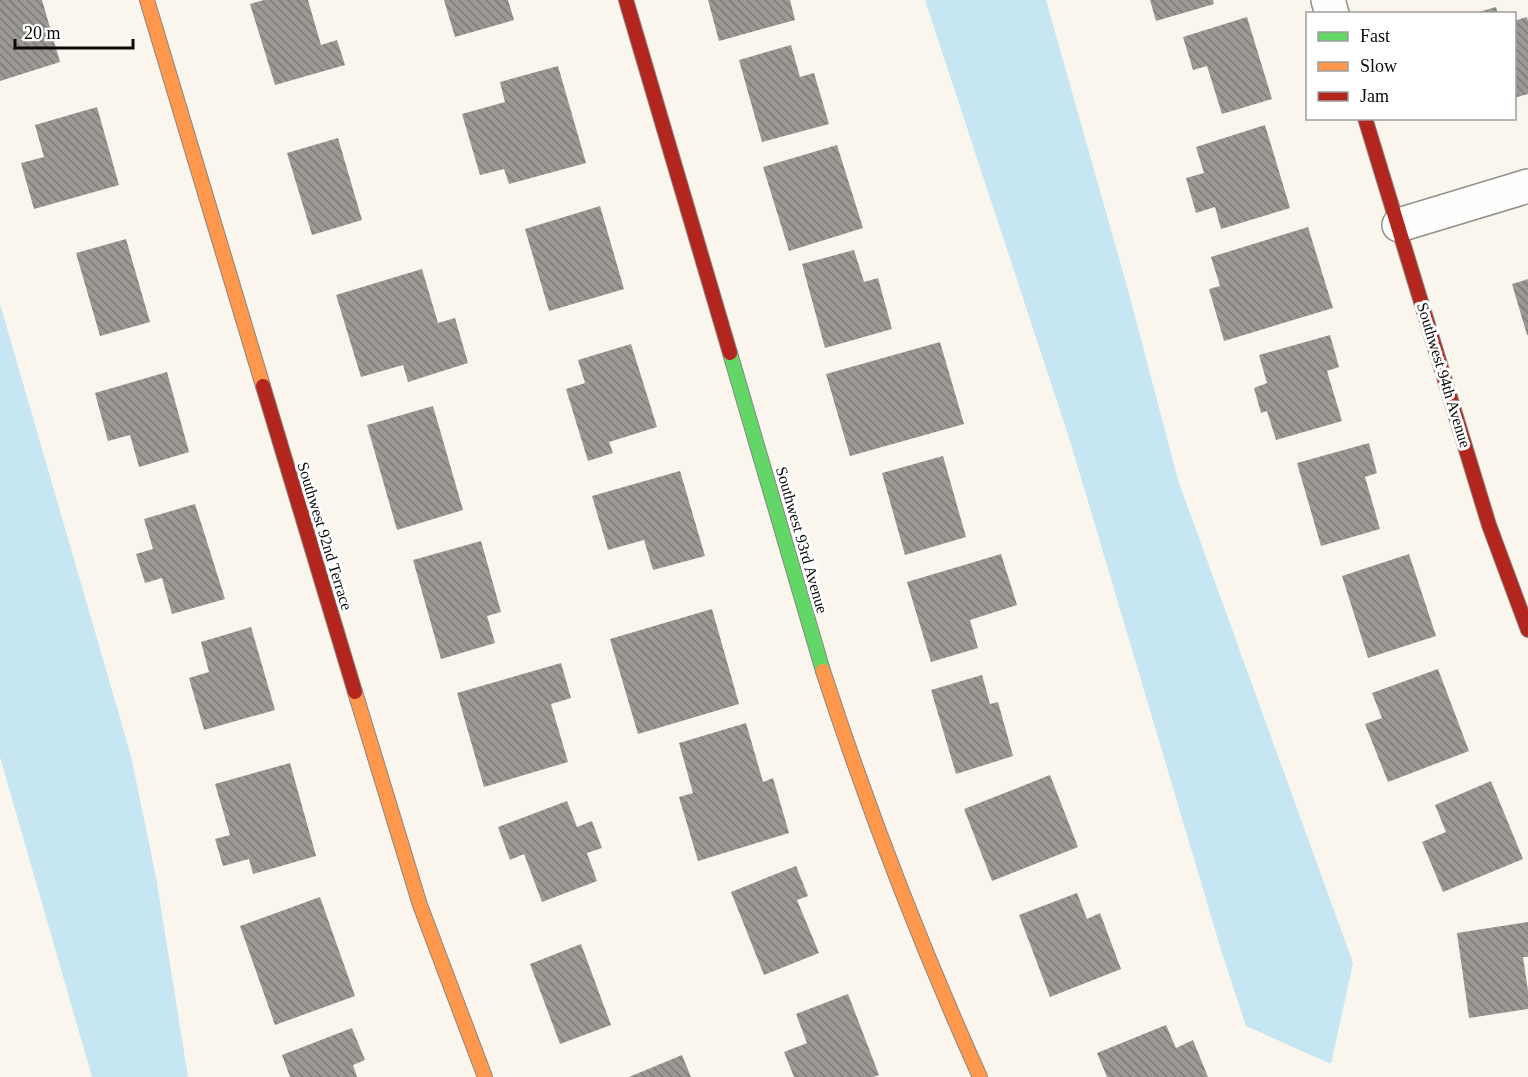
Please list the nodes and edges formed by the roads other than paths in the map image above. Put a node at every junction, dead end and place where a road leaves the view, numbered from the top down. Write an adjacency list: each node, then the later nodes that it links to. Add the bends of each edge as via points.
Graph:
1 (147, 0): 7 (street, Southwest 92nd Terrace, via 406,860)
2 (626, 0): 8 (street, Southwest 93rd Avenue, via 850,753 935,976)
3 (1366, 120): 5 (street, Southwest 94th Avenue)
4 (1528, 186): 5 (street)
5 (1398, 225): 6 (street, Southwest 94th Avenue, via 1489,525)
6 (1528, 630)
7 (485, 1077)
8 (980, 1077)

